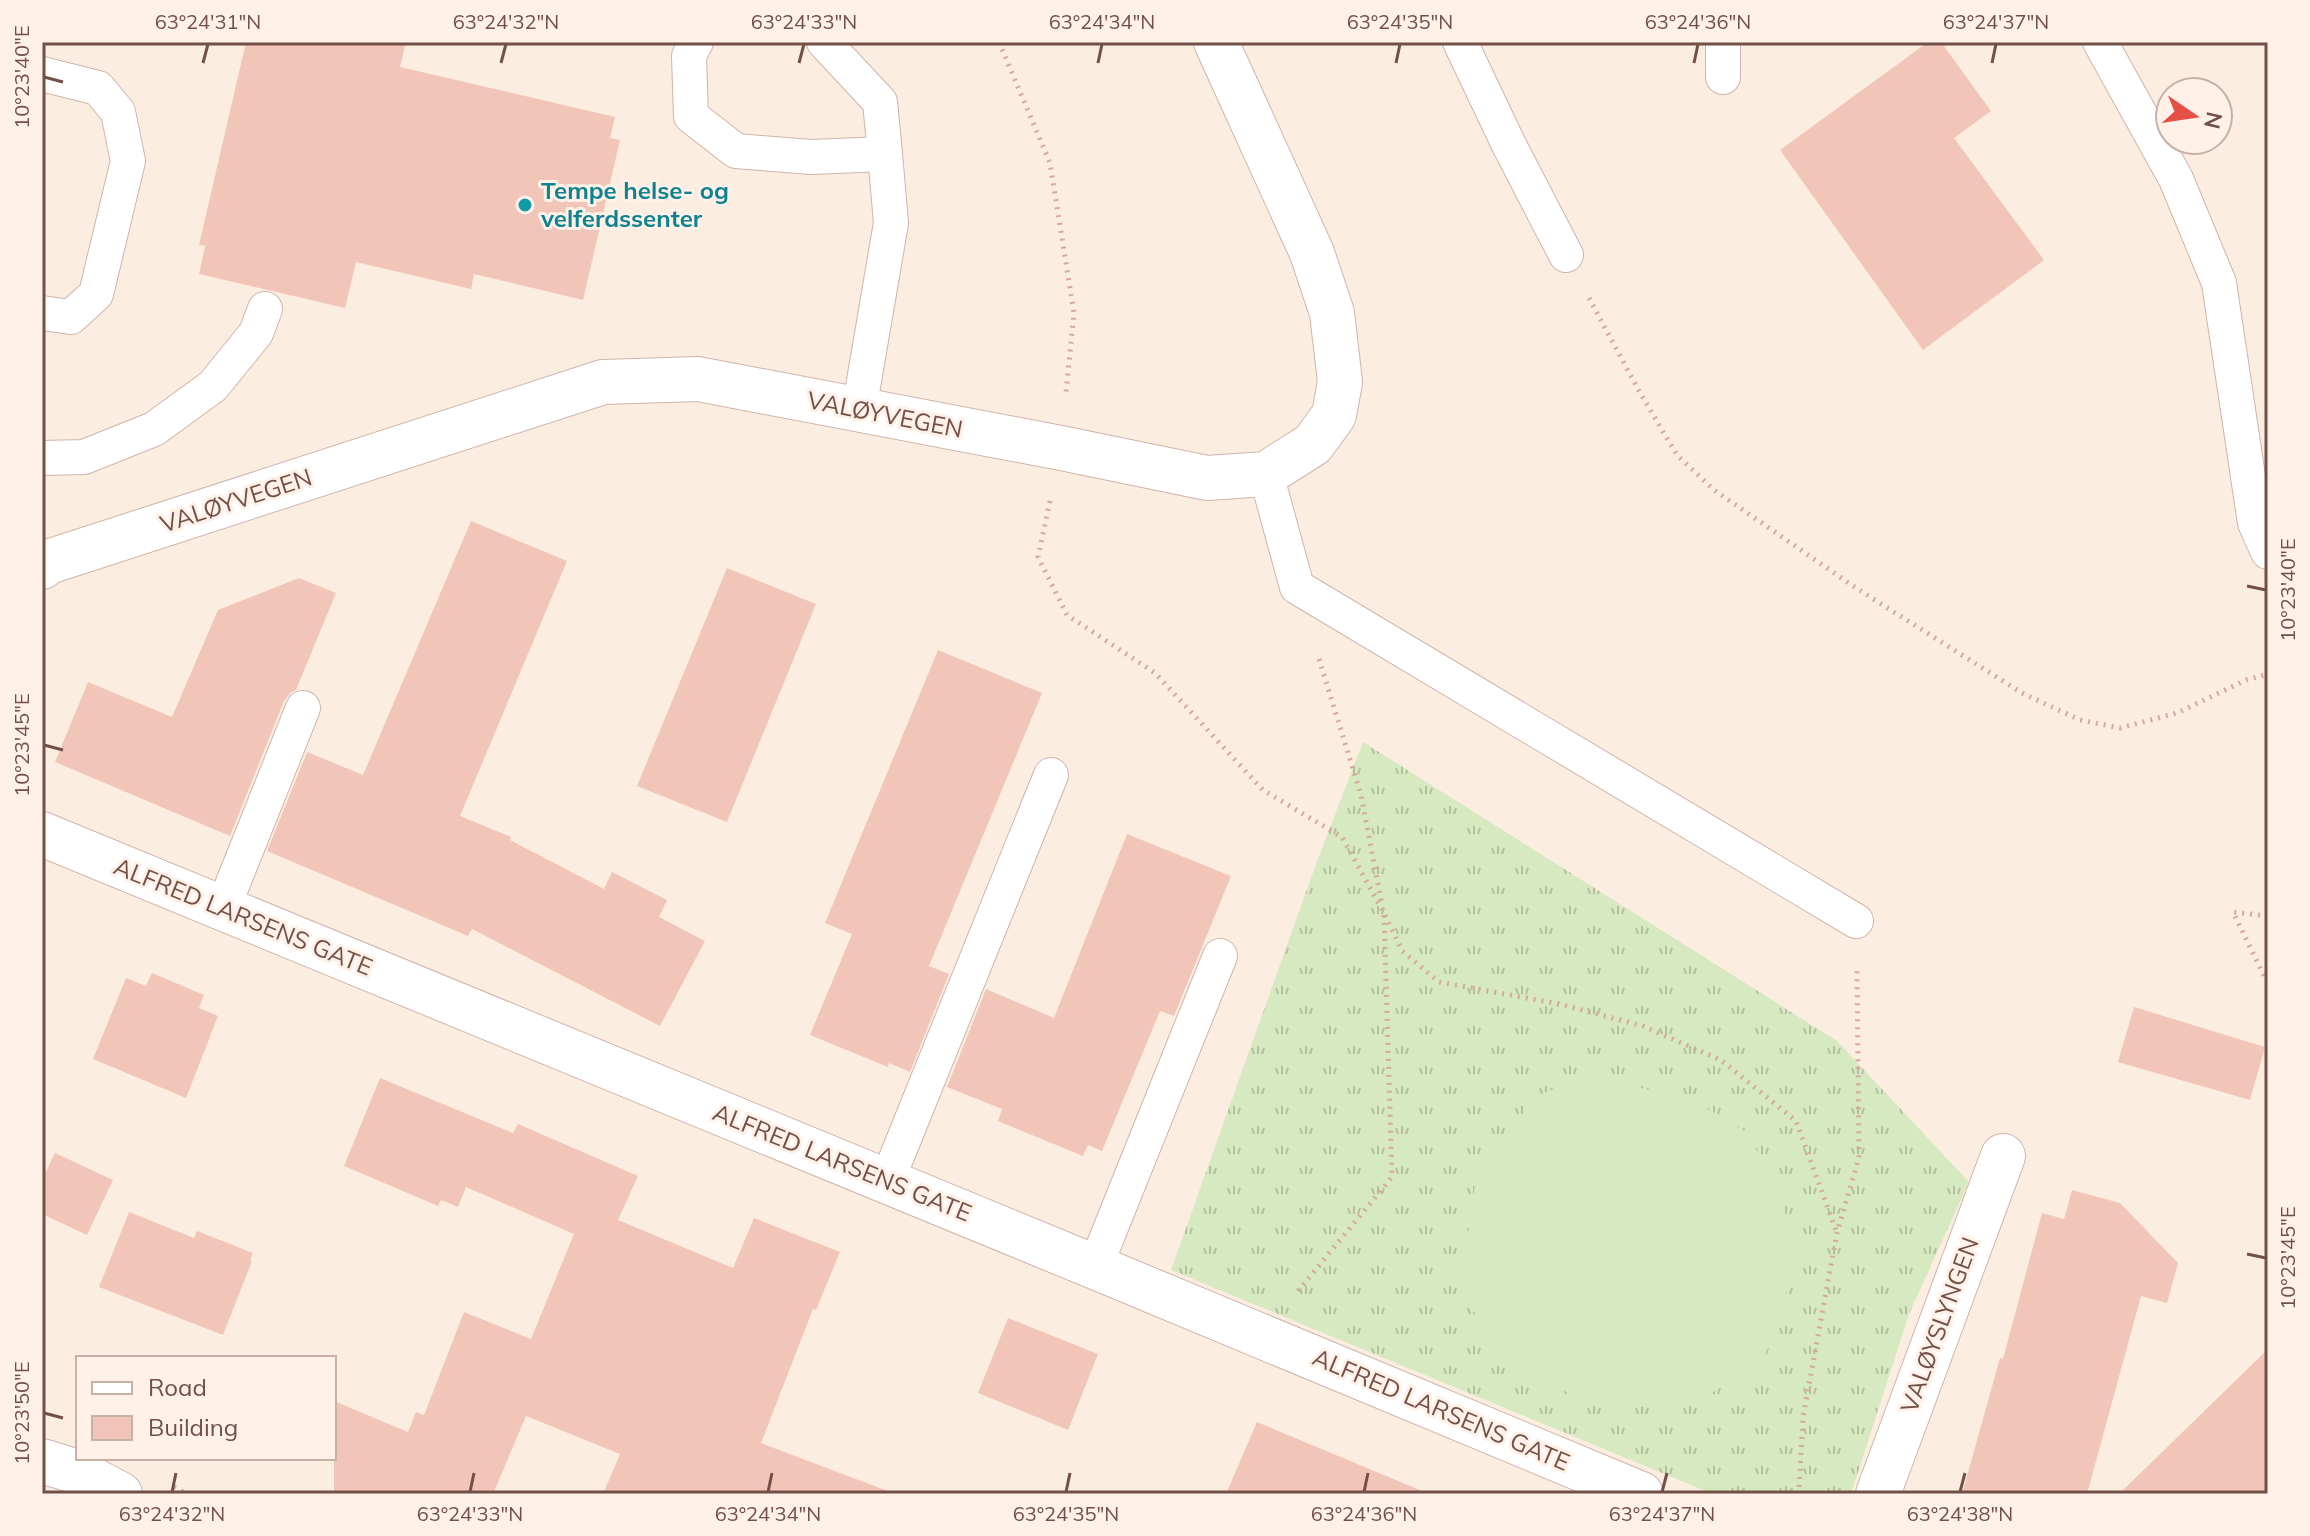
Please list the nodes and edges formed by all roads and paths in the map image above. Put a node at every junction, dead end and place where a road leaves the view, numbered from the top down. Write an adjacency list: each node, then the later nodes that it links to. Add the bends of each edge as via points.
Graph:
1 (696, 42): 10 (lane, via 689,56 691,116 736,151 811,157)
2 (824, 42): 10 (lane, via 880,102)
3 (999, 42): 15 (path, via 1050,163 1072,298)
4 (1216, 42): 17 (street, VALØYVEGEN, via 1312,253 1332,313 1340,382 1334,415 1313,444)
5 (1460, 42): 11 (lane)
6 (1723, 42): 9 (lane)
7 (2100, 42): 18 (lane, via 2176,179 2219,283 2255,523)
8 (42, 74): 13 (lane, via 98,88 118,112 128,161 96,294 71,317)
9 (1723, 77)
10 (885, 154): 14 (lane, via 891,223)
11 (1566, 255): 21 (path, via 1677,455 1714,490 1856,588 2022,693 2080,720 2120,728 2177,713)
12 (265, 309): 16 (lane, via 256,333 213,386 154,429 84,457)
13 (42, 313)
14 (859, 410): 15 (street, VALØYVEGEN); 19 (street, VALØYVEGEN, via 698,379 603,382)
15 (1061, 448): 17 (street, VALØYVEGEN, via 1207,478); 26 (path, via 1038,557 1067,615 1155,673 1263,790 1342,837)
16 (42, 458)
17 (1266, 474): 20 (lane)
18 (2268, 552)
19 (42, 567)
20 (1297, 587): 26 (path, via 1361,795); 28 (lane)
21 (2268, 674)
22 (303, 708): 25 (lane)
23 (1051, 775): 32 (lane)
24 (42, 834): 25 (street, ALFRED LARSENS GATE)
25 (223, 908): 32 (street, ALFRED LARSENS GATE)
26 (1384, 913): 33 (path, via 1402,951 1439,982 1643,1026 1721,1060 1796,1121); 35 (path, via 1392,1177)
27 (2268, 916): 30 (path, via 2233,912)
28 (1856, 921): 33 (path, via 1859,1157)
29 (1220, 956): 34 (lane)
30 (2268, 984)
31 (2003, 1156): 40 (street, VALØYSLYNGEN)
32 (887, 1181): 34 (street, ALFRED LARSENS GATE)
33 (1837, 1233): 39 (path, via 1803,1417)
34 (1095, 1267): 35 (street, ALFRED LARSENS GATE)
35 (1262, 1335): 38 (street, ALFRED LARSENS GATE)
36 (42, 1461): 37 (street)
37 (120, 1494)
38 (1641, 1494)
39 (1802, 1494)
40 (1878, 1494)

